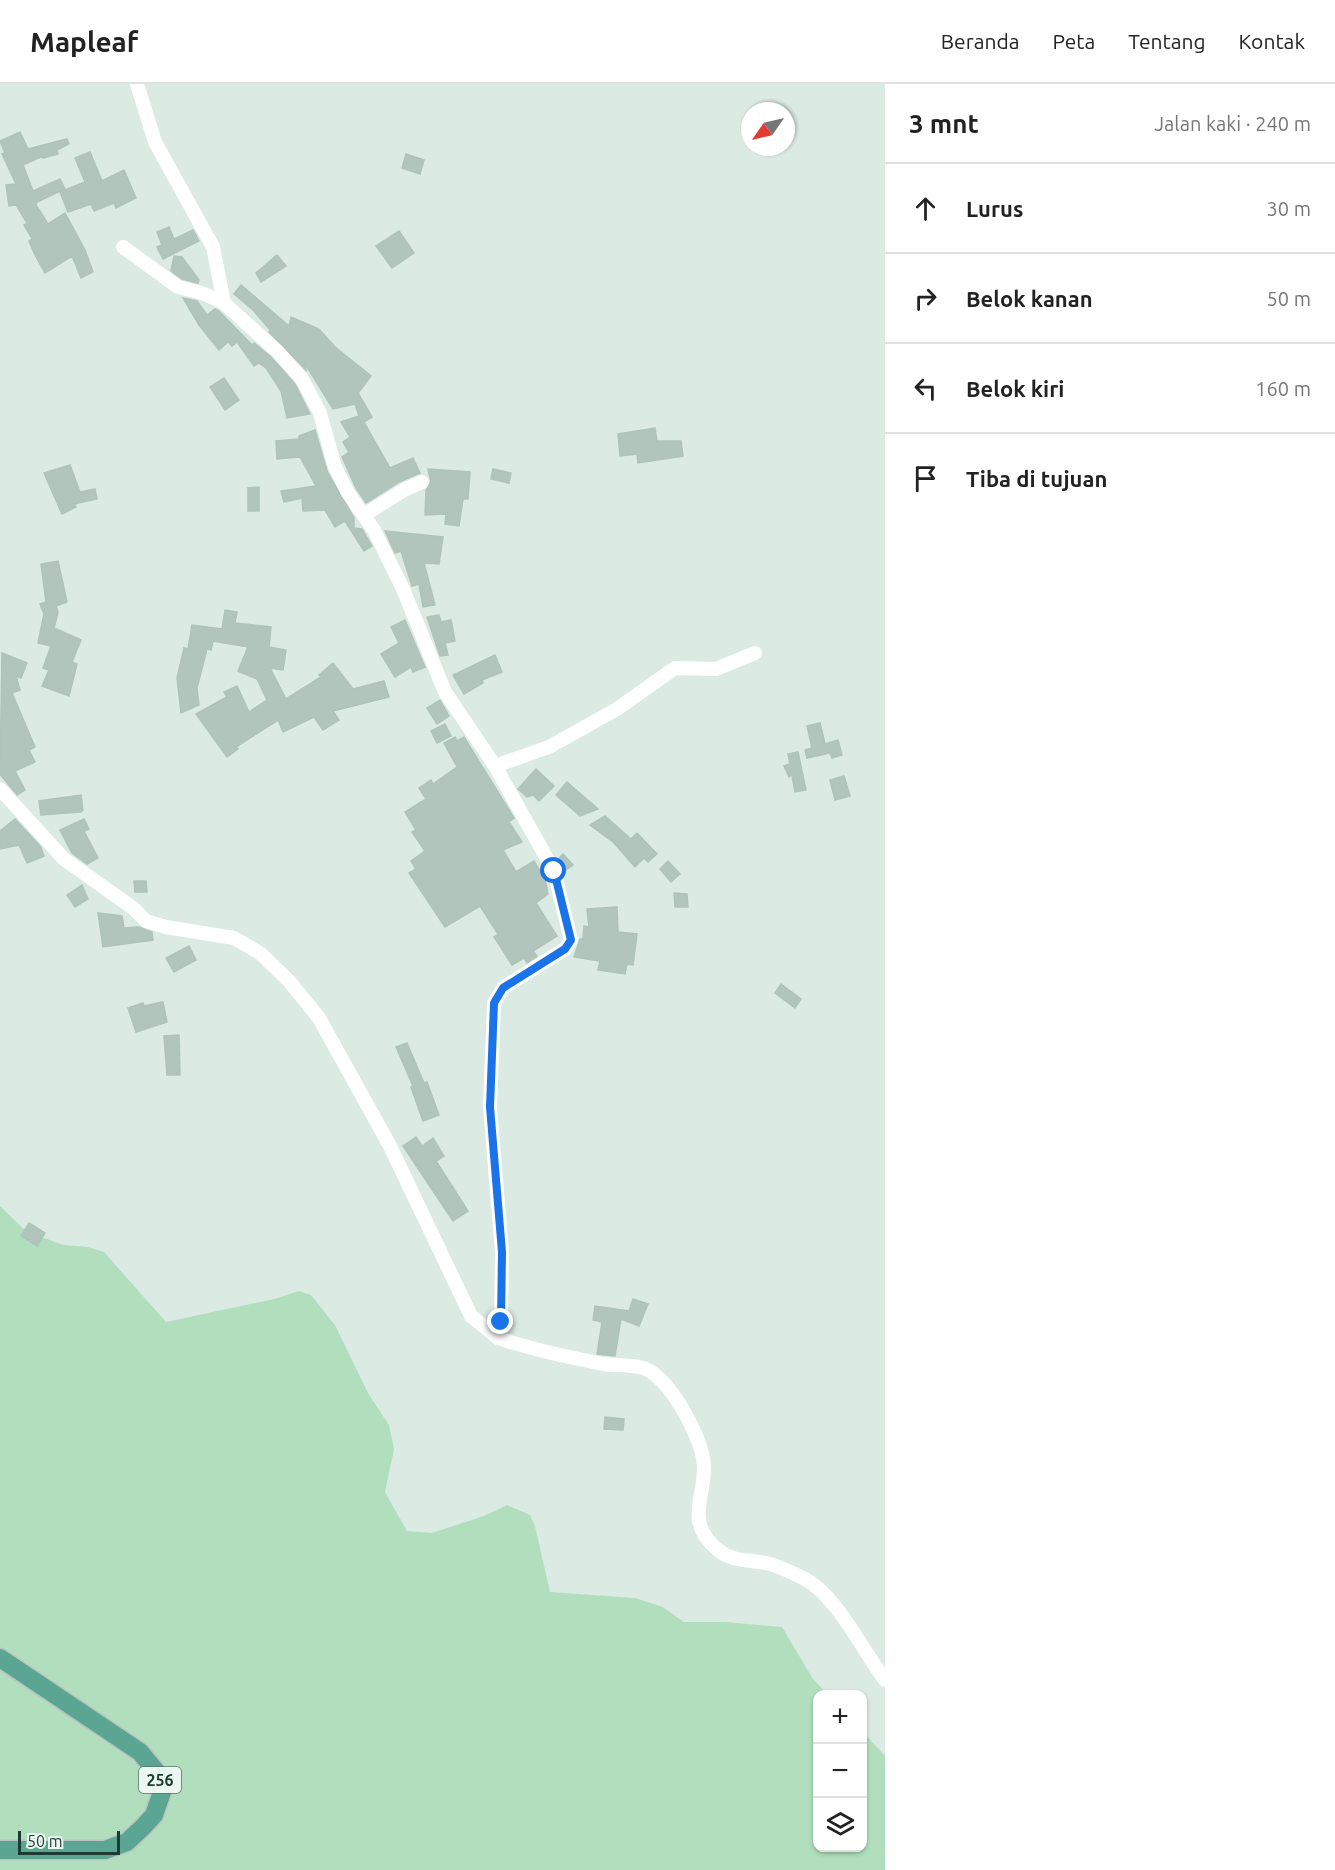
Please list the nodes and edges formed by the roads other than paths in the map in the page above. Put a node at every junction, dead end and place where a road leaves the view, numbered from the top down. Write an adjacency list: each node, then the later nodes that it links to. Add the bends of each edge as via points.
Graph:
1 (138, 84): 3 (street, via 154,142 213,247)
2 (123, 247): 3 (street, via 178,287)
3 (224, 303): 5 (street, via 302,379 320,413 335,467)
4 (423, 482): 5 (street)
5 (364, 515): 7 (street, via 403,589 445,692)
6 (755, 653): 7 (street, via 716,669 675,668 616,709 549,747)
7 (495, 766): 9 (street, via 554,871 571,940 565,949 503,988 494,1003 490,1107 502,1252)
8 (0, 789): 9 (street, via 64,859 146,921 234,938 260,953 289,981 319,1018 390,1146 471,1316)
9 (498, 1338): 11 (street, via 544,1353 646,1369 662,1382 677,1400 704,1464 698,1518 706,1535 718,1550 738,1561 769,1564 806,1579 832,1604)
10 (0, 1658): 12 (main road, 256, via 140,1752 159,1775 162,1792 154,1815 144,1826 127,1842 105,1850)
11 (885, 1680)
12 (0, 1850)

